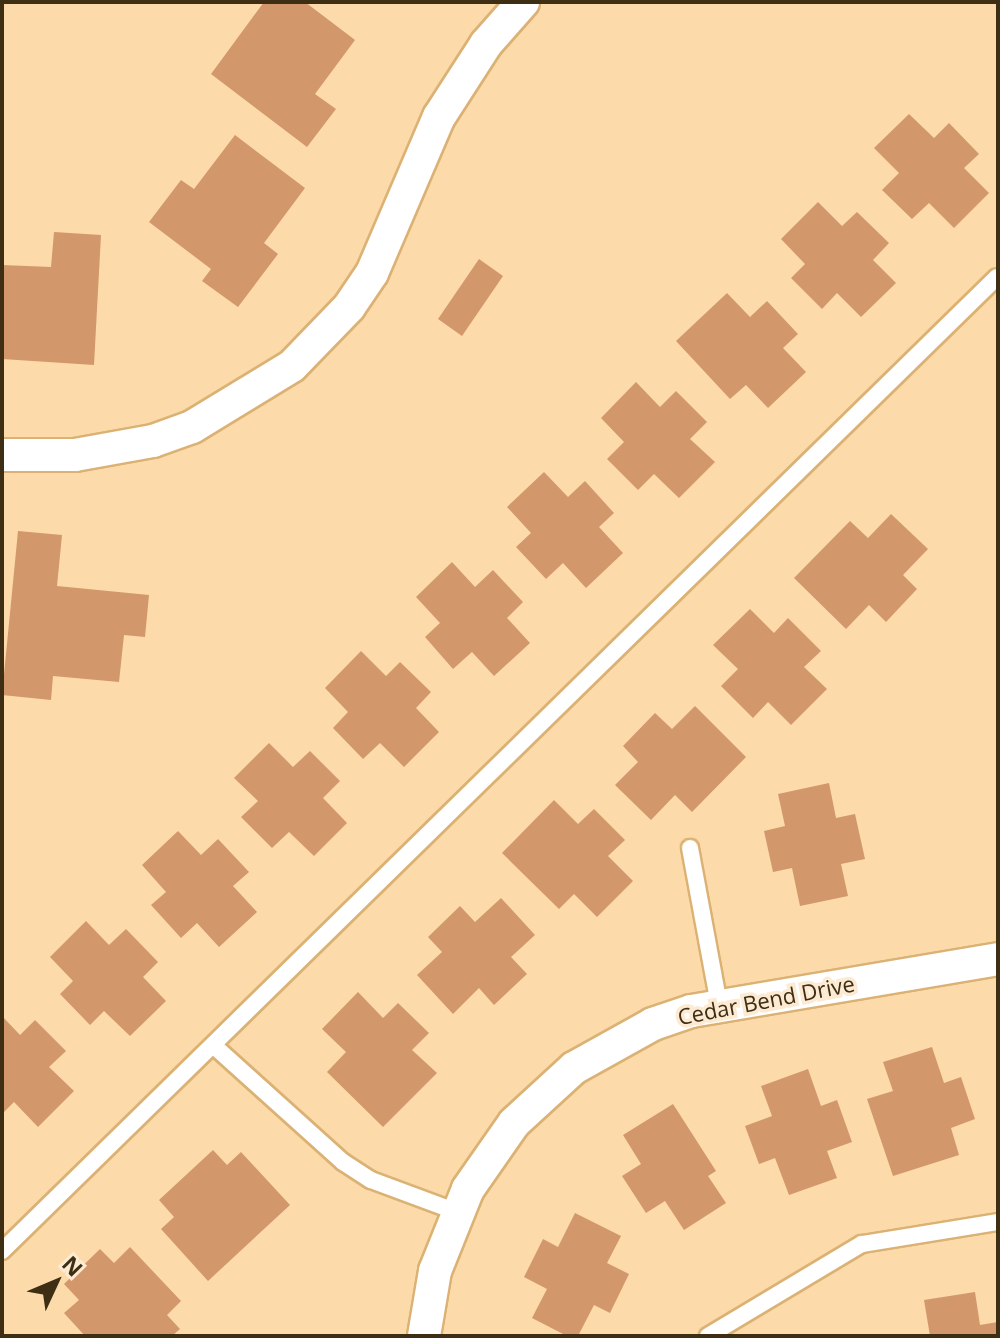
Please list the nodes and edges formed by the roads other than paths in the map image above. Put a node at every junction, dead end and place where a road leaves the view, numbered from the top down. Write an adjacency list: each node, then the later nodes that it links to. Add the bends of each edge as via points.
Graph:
1 (523, 2): 3 (street, via 486,44 439,117 372,273 349,307 292,366 205,420 153,441 75,455)
2 (997, 277): 7 (lane)
3 (2, 455)
4 (690, 848): 6 (lane)
5 (998, 959): 6 (street, Cedar Bend Drive)
6 (719, 1005): 8 (street, Cedar Bend Drive, via 653,1024 574,1068 506,1133)
7 (213, 1045): 8 (lane, via 343,1162 371,1180); 10 (lane)
8 (457, 1212): 11 (street, Cedar Bend Drive, via 435,1271)
9 (998, 1222): 12 (lane, via 862,1244)
10 (2, 1251)
11 (424, 1336)
12 (708, 1336)

